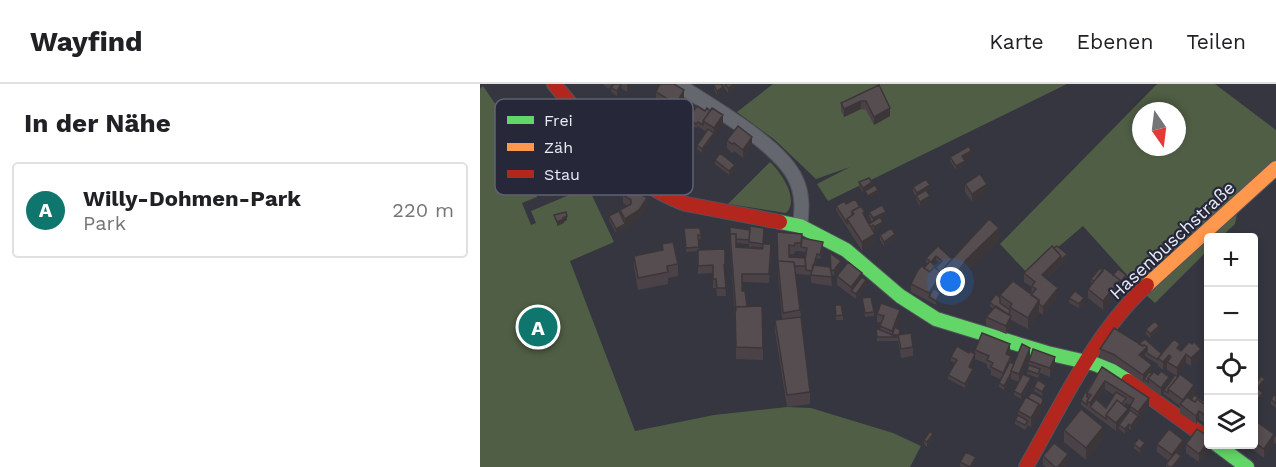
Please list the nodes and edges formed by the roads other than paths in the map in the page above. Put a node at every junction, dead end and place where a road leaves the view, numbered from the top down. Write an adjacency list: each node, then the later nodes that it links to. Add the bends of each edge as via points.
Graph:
1 (554, 84): 3 (street)
2 (677, 84): 6 (street, via 767,146 790,169 802,204)
3 (567, 99)
4 (1276, 168): 7 (street, Hasenbuschstraße, via 1135,296)
5 (665, 195): 6 (street, via 686,204)
6 (800, 226): 7 (street, via 846,250 900,296 936,319)
7 (1087, 362): 8 (street, via 1133,384); 10 (street, Hasenbuschstraße)
8 (1204, 436)
9 (1223, 449): 11 (street)
10 (1026, 467)
11 (1247, 467)

